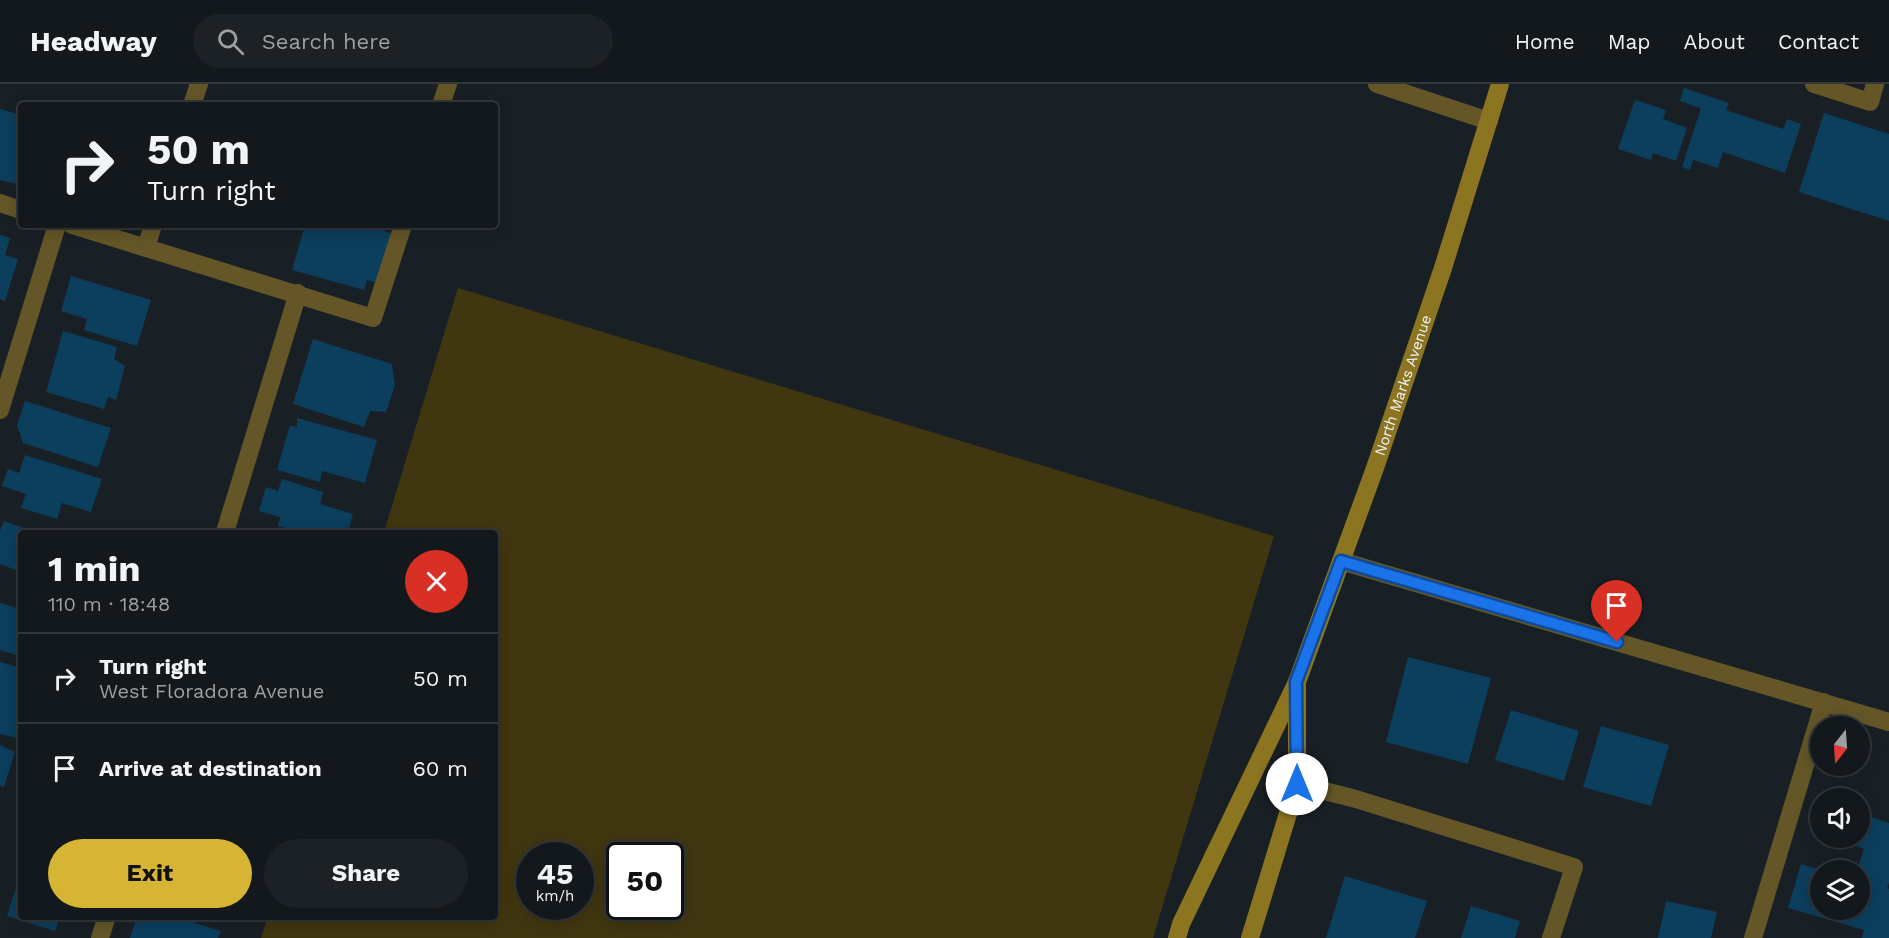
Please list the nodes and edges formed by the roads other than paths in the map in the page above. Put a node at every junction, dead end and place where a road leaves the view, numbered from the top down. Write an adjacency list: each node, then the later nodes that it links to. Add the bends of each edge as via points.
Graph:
1 (199, 84): 7 (street)
2 (448, 84): 8 (street)
3 (1377, 84): 9 (street)
4 (1500, 84): 9 (main road, North Marks Avenue)
5 (1814, 84): 6 (street, via 1870,102)
6 (1875, 84)
7 (193, 102)
8 (442, 102)
9 (1489, 121): 20 (main road, North Marks Avenue, via 1443,268)
10 (0, 203): 11 (street)
11 (18, 209)
12 (56, 228): 18 (street)
13 (82, 228): 16 (street)
14 (152, 228): 16 (street)
15 (402, 228): 17 (street, via 373,318)
16 (146, 248): 17 (street)
17 (298, 293): 19 (street)
18 (0, 410)
19 (226, 530)
20 (1341, 561): 21 (main road, North Marks Avenue); 22 (street)
21 (1296, 682): 24 (main road, North Marks Avenue); 27 (main road, North Marks Avenue)
22 (1824, 702): 23 (street); 30 (street)
23 (1889, 722)
24 (1297, 784): 28 (main road, North Marks Avenue); 29 (street, via 1574,867)
25 (106, 920): 26 (street)
26 (100, 938)
27 (1177, 938)
28 (1250, 938)
29 (1551, 938)
30 (1753, 938)

